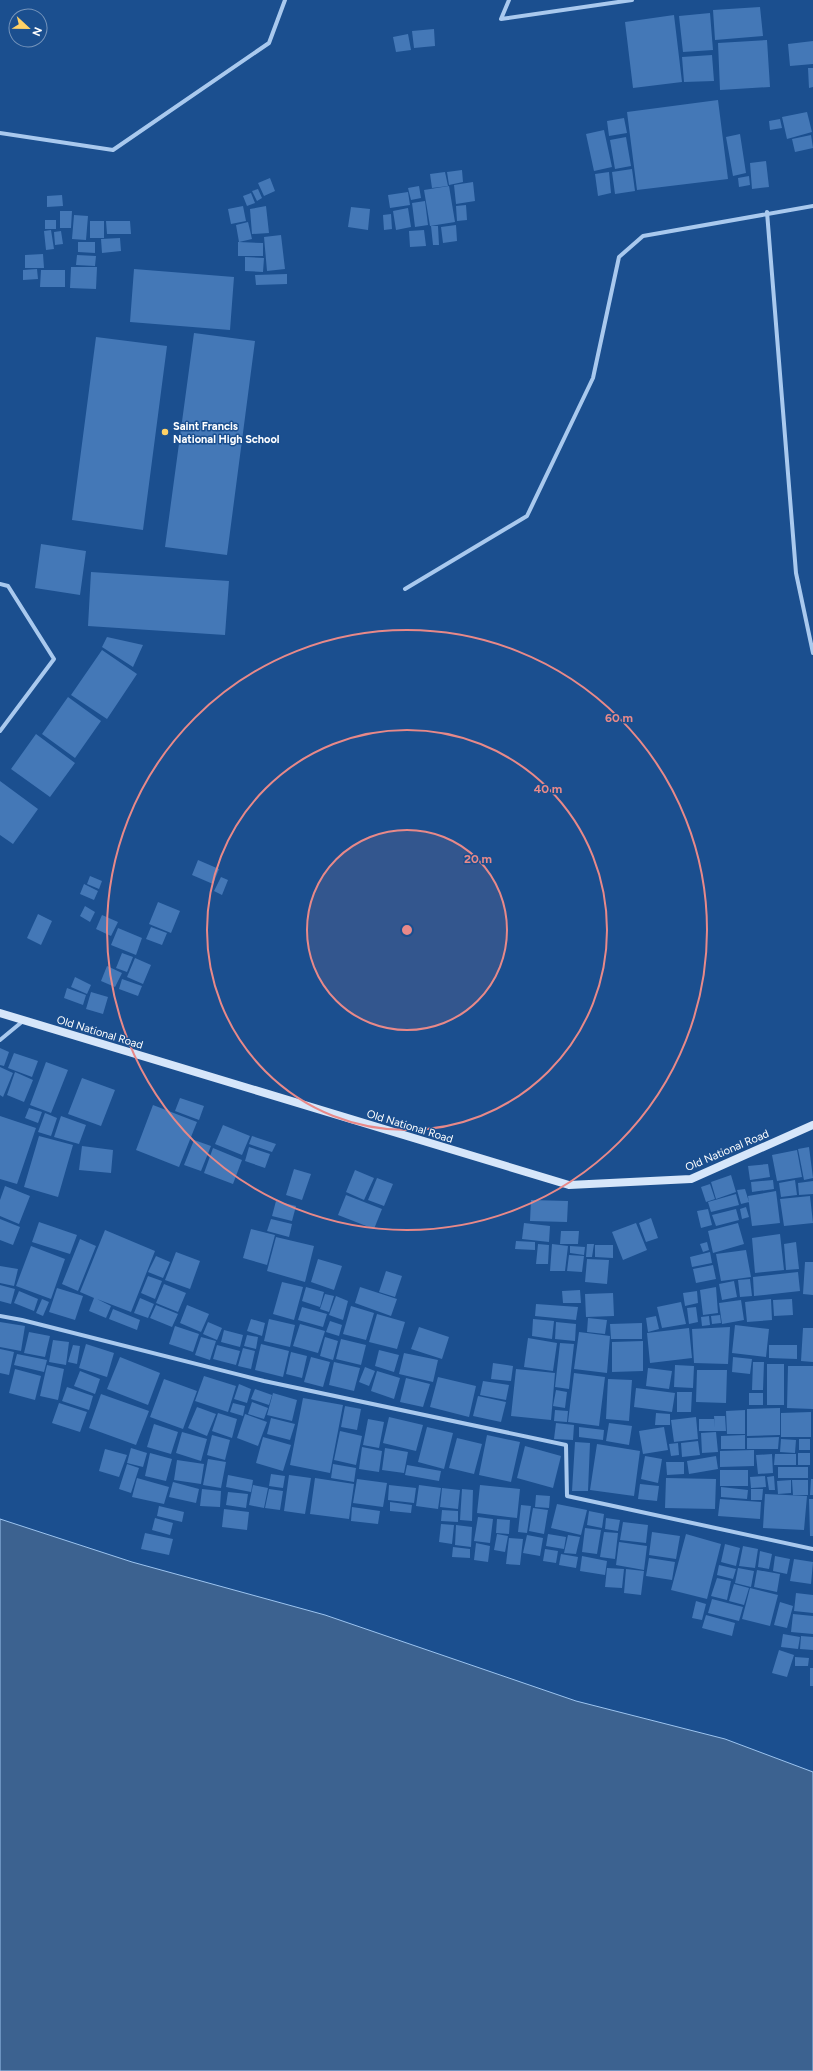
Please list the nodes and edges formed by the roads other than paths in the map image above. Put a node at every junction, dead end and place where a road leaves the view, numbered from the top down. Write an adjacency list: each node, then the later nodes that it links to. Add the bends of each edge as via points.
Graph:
1 (285, 0): 4 (street, via 269,43 113,150)
2 (509, 0): 3 (street, via 501,19)
3 (632, 0)
4 (0, 133)
5 (813, 206): 6 (street)
6 (767, 212): 8 (street, via 642,236 619,257 593,378 527,516); 9 (street, via 796,573)
7 (0, 584): 10 (street, via 8,586 54,659)
8 (405, 589)
9 (813, 653)
10 (0, 732)
11 (0, 1014): 12 (main road, Old National Road)
12 (24, 1021): 13 (street); 14 (main road, Old National Road, via 569,1185 691,1179)
13 (0, 1040)
14 (813, 1125)
15 (0, 1316): 16 (street, via 264,1381 566,1445 567,1496)
16 (813, 1549)

